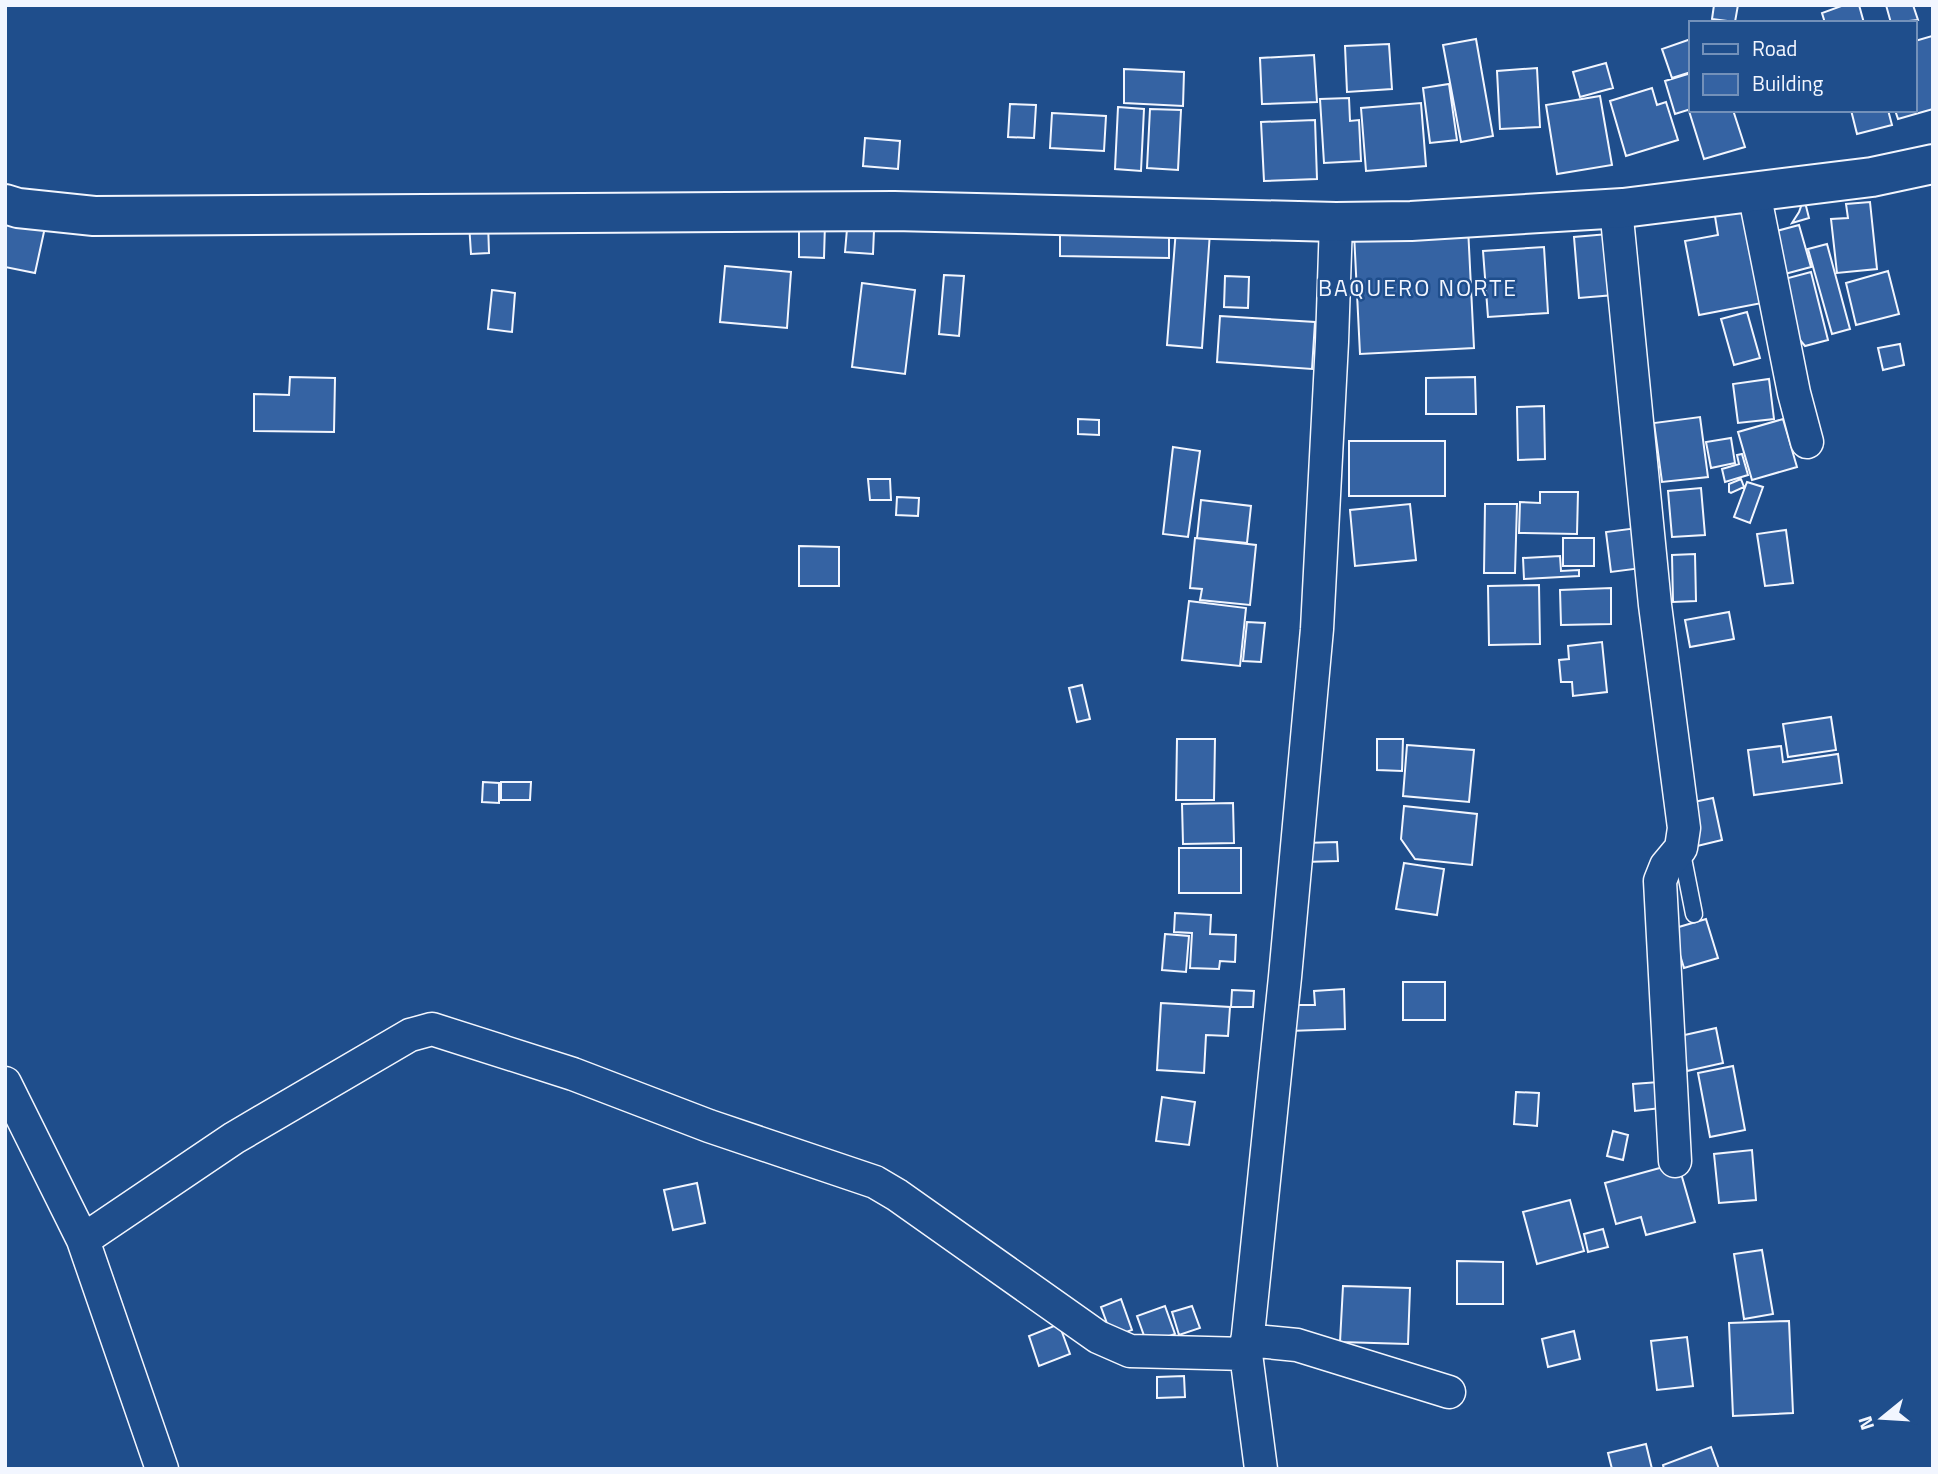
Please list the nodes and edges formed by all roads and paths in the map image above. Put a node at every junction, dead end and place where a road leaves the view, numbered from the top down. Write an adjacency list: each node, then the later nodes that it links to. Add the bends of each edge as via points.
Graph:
1 (1933, 164): 2 (street)
2 (1754, 192): 4 (street); 6 (street)
3 (5, 204): 5 (street, via 94,216 894,211)
4 (1616, 208): 5 (street); 7 (street, via 1655,605 1684,828)
5 (1336, 222): 12 (street, via 1317,629)
6 (1807, 442)
7 (1681, 848): 8 (lane); 10 (street, via 1660,881)
8 (1694, 914)
9 (5, 1083): 11 (street)
10 (1675, 1161)
11 (83, 1240): 12 (street, via 234,1138 410,1035 432,1029 875,1182 1098,1337 1130,1351); 14 (street)
12 (1246, 1347): 13 (street, via 1297,1345); 15 (street)
13 (1449, 1392)
14 (162, 1469)
15 (1261, 1469)

